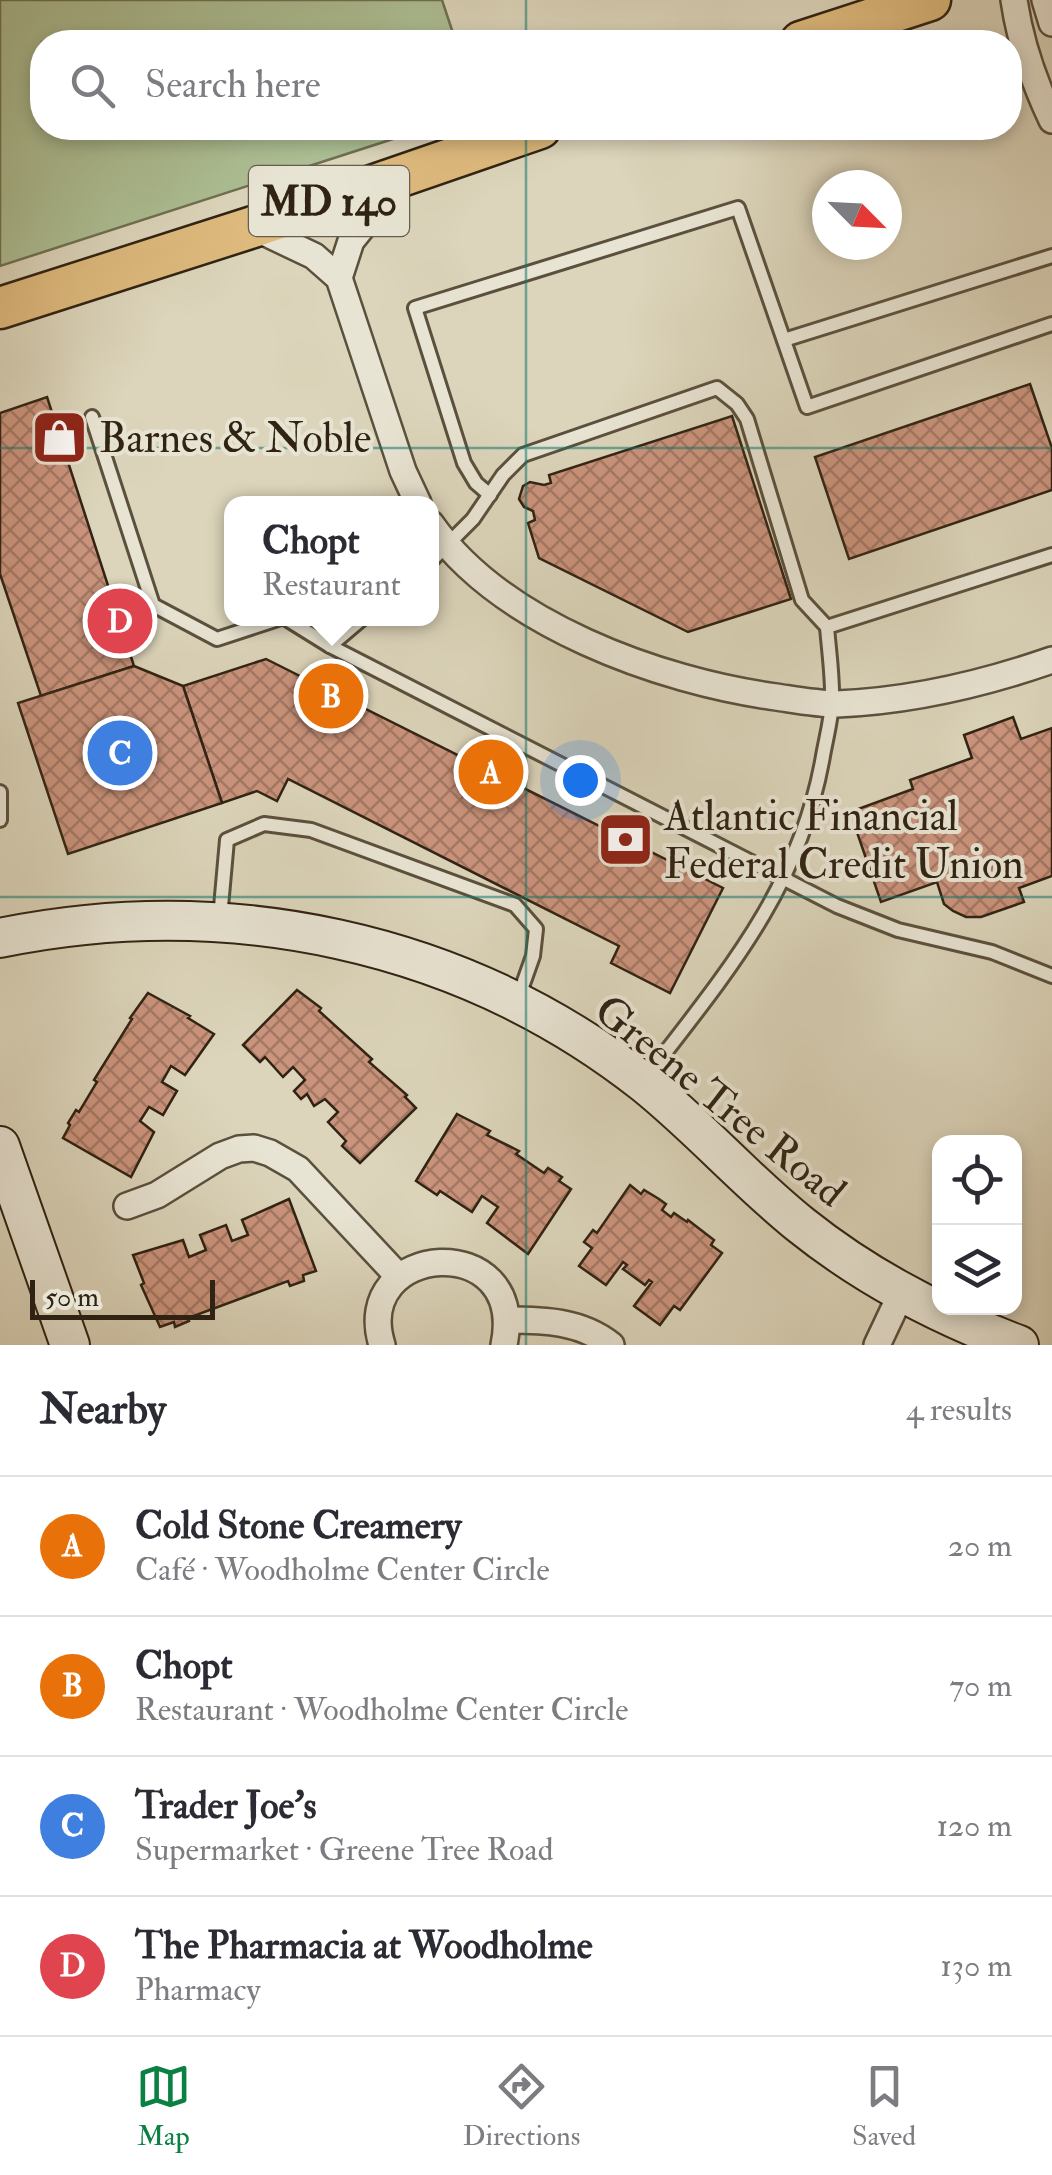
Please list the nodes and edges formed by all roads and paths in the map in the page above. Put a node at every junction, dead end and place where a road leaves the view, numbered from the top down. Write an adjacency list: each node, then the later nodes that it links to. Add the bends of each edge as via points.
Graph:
1 (828, 0): 6 (main road)
2 (930, 0): 7 (main road)
3 (1014, 0): 8 (street)
4 (1045, 0): 5 (street)
5 (1052, 23)
6 (799, 30)
7 (838, 30)
8 (1020, 30)
9 (1022, 38): 10 (street)
10 (1052, 120)
11 (506, 140): 12 (main road, MD 140)
12 (405, 175): 13 (main road, MD 140); 15 (street, via 351,241)
13 (253, 227): 15 (street, via 314,256); 16 (main road, MD 140)
14 (1052, 256): 18 (lane)
15 (339, 278): 21 (street)
16 (0, 308)
17 (1052, 324): 18 (lane, via 807,406)
18 (784, 340): 20 (lane, via 738,208 415,308 464,463)
19 (92, 417): 24 (lane, via 153,605 217,639)
20 (490, 495): 22 (lane); 27 (lane, via 534,448 717,388 747,419 802,600)
21 (414, 496)
22 (440, 554): 30 (street, via 566,631 632,661 737,692)
23 (1052, 556): 27 (lane)
24 (258, 626)
25 (296, 626): 28 (lane)
26 (353, 626): 28 (lane)
27 (827, 626): 30 (lane)
28 (330, 646): 33 (lane)
29 (1052, 660): 30 (street, via 938,692)
30 (832, 704): 33 (lane, via 815,803)
31 (0, 792): 32 (lane)
32 (0, 820)
33 (784, 882): 36 (lane, via 898,930 992,952); 38 (lane, via 724,977)
34 (220, 920): 35 (street, Greene Tree Road, via 101,923); 37 (street, Greene Tree Road, via 362,945); 37 (lane, via 227,840 264,824 311,830 515,905 536,930)
35 (0, 938)
36 (1052, 976)
37 (516, 1004): 38 (street, Greene Tree Road, via 571,1032)
38 (642, 1082): 42 (street, Greene Tree Road, via 803,1227)
39 (0, 1146): 44 (street)
40 (127, 1206): 41 (street, via 220,1156 254,1148 298,1169)
41 (399, 1277): 43 (street, via 434,1261 462,1264 495,1288); 45 (street, via 380,1310)
42 (902, 1292): 47 (street); 48 (street, Greene Tree Road)
43 (505, 1332): 46 (street, via 569,1324)
44 (70, 1345)
45 (382, 1345)
46 (612, 1345)
47 (877, 1345)
48 (1020, 1345)

